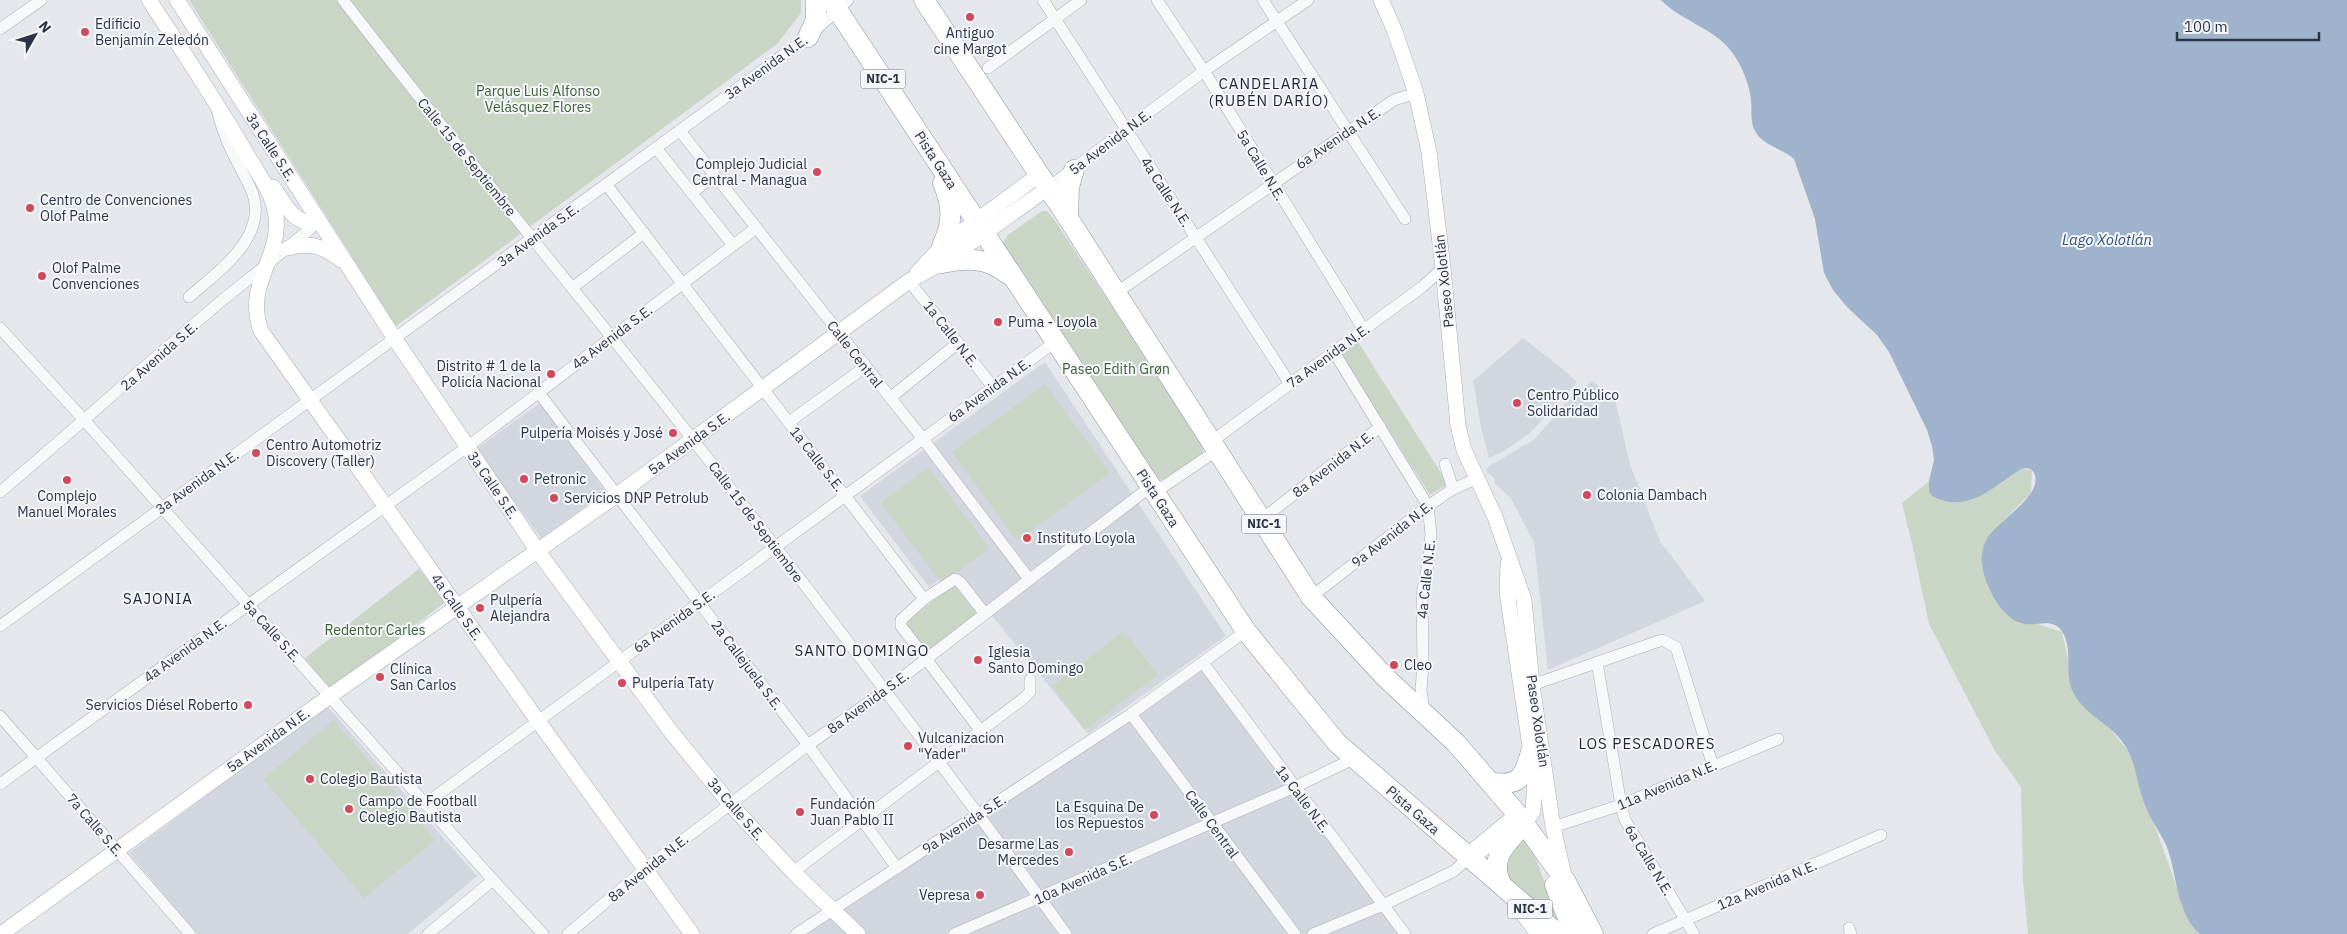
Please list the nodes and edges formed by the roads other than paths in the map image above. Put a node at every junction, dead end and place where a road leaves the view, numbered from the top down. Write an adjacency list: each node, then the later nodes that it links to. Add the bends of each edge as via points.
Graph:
1 (40, 0): 16 (street)
2 (149, 0): 21 (street, 3a Calle S.E.)
3 (177, 0): 36 (street, 3a Calle S.E.)
4 (343, 0): 41 (street, Calle 15 de Septiembre)
5 (816, 0): 17 (highway, via 816,20)
6 (924, 0): 30 (highway, NIC-1)
7 (1043, 0): 14 (street, 4a Calle N.E.)
8 (1081, 0): 14 (street)
9 (1157, 0): 19 (street, 5a Calle N.E.)
10 (1263, 0): 15 (street)
11 (1308, 0): 15 (street, 5a Avenida N.E.)
12 (1381, 0): 20 (street, Paseo Xolotlán)
13 (839, 3): 17 (street, 3a Avenida N.E.); 27 (highway, Pista Gaza / NIC-1)
14 (1055, 19): 18 (street); 23 (street, 4a Calle N.E.)
15 (1278, 22): 19 (street, 5a Avenida N.E.); 24 (street)
16 (0, 29)
17 (808, 37): 22 (street, 3a Avenida N.E.)
18 (988, 68)
19 (1204, 71): 23 (street, 5a Avenida N.E.); 32 (street, 5a Calle N.E.)
20 (1416, 93): 24 (street, 6a Avenida N.E., via 1394,100); 45 (street, Paseo Xolotlán, via 1429,152)
21 (215, 101): 25 (street, 3a Calle S.E.); 53 (street, via 224,138 254,196 255,219 242,248)
22 (680, 130): 26 (street, 3a Avenida S.E.); 29 (street, Calle Central)
23 (1125, 130): 28 (street, 5a Avenida N.E.); 40 (street, 4a Calle N.E.)
24 (1349, 130): 32 (street, 6a Avenida N.E.); 35 (street)
25 (236, 135): 36 (street, via 291,213 309,224); 46 (street, 3a Calle S.E., via 268,190 276,214 274,243)
26 (656, 148): 31 (street, 3a Avenida S.E.); 33 (street)
27 (929, 149): 38 (highway, Pista Gaza / NIC-1); 44 (highway, via 952,209)
28 (1074, 170): 30 (street, 5a Avenida N.E.); 34 (highway, via 1068,187)
29 (714, 175): 33 (street); 37 (street, Calle Central)
30 (1044, 182): 34 (highway, NIC-1); 38 (street, 5a Avenida N.E.)
31 (606, 184): 39 (street, 1a Calle S.E.); 41 (street, 3a Avenida S.E.)
32 (1272, 184): 40 (street, 6a Avenida N.E.); 55 (street, 5a Calle N.E.)
33 (692, 193): 42 (street)
34 (1068, 218): 52 (highway, NIC-1)
35 (1405, 219)
36 (319, 222): 43 (street, 2a Avenida S.E.); 47 (street, 3a Calle S.E.)
37 (756, 228): 42 (street, 4a Avenida S.E.); 56 (street, Calle Central)
38 (981, 228): 44 (street, 5a Avenida N.E.); 48 (highway, Pista Gaza / NIC-1)
39 (644, 233): 50 (street, 1a Calle S.E.); 51 (street)
40 (1195, 237): 52 (street, 6a Avenida N.E.); 63 (street, 4a Calle N.E.)
41 (532, 239): 51 (street, Calle 15 de Septiembre); 58 (street, 3a Avenida S.E.)
42 (733, 245): 50 (street, 4a Avenida S.E.)
43 (288, 248): 46 (street, 2a Avenida S.E.); 47 (street, via 306,244 319,246)
44 (942, 255): 48 (highway, via 997,265); 49 (street, 5a Avenida N.E.)
45 (1443, 268): 55 (street, 7a Avenida N.E.); 77 (street, Paseo Xolotlán, via 1458,425 1464,450)
46 (263, 269): 68 (street, 4a Calle S.E., via 256,304 259,326); 69 (street, 2a Avenida S.E., via 219,303)
47 (351, 270): 58 (street, 3a Calle S.E.)
48 (1015, 280): 59 (highway, Pista Gaza / NIC-1)
49 (909, 281): 56 (street, 5a Avenida N.E.); 60 (street, 1a Calle N.E.)
50 (682, 283): 57 (street, 4a Avenida S.E.); 65 (street, 1a Calle S.E.)
51 (572, 288): 57 (street, Calle 15 de Septiembre)
52 (1116, 293): 75 (highway, NIC-1)
53 (189, 297)
54 (0, 328): 69 (street, 5a Calle S.E.)
55 (1364, 330): 61 (street, 7a Avenida N.E.)
56 (839, 333): 62 (street, Calle Central); 65 (street, 5a Avenida S.E.)
57 (611, 338): 66 (street, 4a Avenida S.E.); 73 (street, Calle 15 de Septiembre)
58 (395, 339): 68 (street, 3a Avenida N.E.); 74 (street, 3a Calle S.E.)
59 (1055, 342): 64 (street, 6a Avenida N.E.); 79 (highway, Pista Gaza / NIC-1)
60 (958, 343): 64 (street, 1a Calle N.E.); 67 (street)
61 (1334, 352): 63 (street, 7a Avenida N.E.); 71 (street, 4a Calle N.E.)
62 (865, 367): 67 (street, Calle Central); 70 (street)
63 (1290, 384): 75 (street, 7a Avenida N.E.)
64 (993, 387): 72 (street, 6a Avenida N.E.)
65 (763, 389): 70 (street, 1a Calle S.E.); 73 (street, 5a Avenida S.E.)
66 (539, 392): 74 (street, 4a Avenida S.E.); 81 (street, 2a Callejuela S.E.)
67 (890, 398): 72 (street, Calle Central)
68 (311, 401): 83 (street, 4a Calle S.E.); 85 (street, 3a Avenida N.E.)
69 (85, 421): 80 (street, 2a Avenida S.E.); 85 (street, 5a Calle S.E.)
70 (789, 422): 82 (street, 1a Calle S.E.)
71 (1380, 427): 84 (street, 4a Calle N.E.); 86 (street, 8a Avenida N.E.)
72 (923, 439): 82 (street, 6a Avenida S.E.); 90 (street, Calle Central)
73 (693, 440): 81 (street, 5a Avenida S.E.); 87 (street, Calle 15 de Septiembre)
74 (467, 447): 83 (street, 4a Avenida N.E.); 88 (street, 3a Calle S.E.)
75 (1214, 447): 79 (street, 7a Avenida N.E.); 86 (highway, NIC-1)
76 (1445, 464): 78 (street)
77 (1478, 478): 78 (street, 9a Avenida N.E.); 89 (street, Paseo Xolotlán)
78 (1453, 489): 84 (street, 9a Avenida N.E.)
79 (1152, 490): 90 (street, 8a Avenida S.E.); 98 (highway, Pista Gaza / NIC-1)
80 (0, 492)
81 (617, 495): 88 (street, 5a Avenida S.E.); 93 (street, 2a Callejuela S.E.)
82 (845, 496): 87 (street, 6a Avenida S.E.); 92 (street, 1a Calle S.E.)
83 (385, 505): 94 (street, 4a Avenida N.E.); 95 (street, 4a Calle S.E.)
84 (1428, 506): 91 (street, 9a Avenida N.E.); 107 (street, 4a Calle N.E., via 1431,534 1422,595 1424,665 1421,690)
85 (161, 508): 94 (street, 5a Calle S.E.); 97 (street, 3a Avenida N.E.)
86 (1261, 520): 91 (highway, NIC-1)
87 (774, 548): 93 (street, 6a Avenida S.E.); 105 (street, Calle 15 de Septiembre)
88 (537, 550): 95 (street, 5a Avenida N.E.); 100 (street, 3a Calle S.E.)
89 (1508, 560): 104 (street, Paseo Xolotlán, via 1524,600); 114 (street, Paseo Xolotlán, via 1507,592)
90 (1029, 580): 96 (street, 8a Avenida S.E.)
91 (1311, 597): 107 (highway, NIC-1, via 1386,678)
92 (924, 599): 96 (street, via 955,579); 99 (street, via 905,614 901,626)
93 (699, 602): 100 (street, 6a Avenida S.E.); 113 (street, 2a Callejuela S.E.)
94 (248, 604): 106 (street, 5a Calle S.E.); 115 (street, 4a Avenida N.E.)
95 (457, 607): 106 (street, 5a Avenida N.E.); 110 (street, 4a Calle S.E.)
96 (985, 614): 99 (street, 8a Avenida S.E.)
97 (0, 626)
98 (1246, 631): 102 (street); 116 (highway, Pista Gaza / NIC-1, via 1324,729)
99 (926, 659): 105 (street, 8a Avenida S.E.); 111 (street)
100 (619, 662): 110 (street, 6a Avenida S.E.); 123 (street, 3a Calle S.E.)
101 (1598, 662): 104 (street); 118 (street, via 1662,640 1676,647); 124 (street, 6a Calle N.E.)
102 (1202, 663): 108 (street); 121 (street, 1a Calle N.E.)
103 (1030, 680): 111 (street, via 1030,692)
104 (1532, 685): 129 (street, Paseo Xolotlán)
105 (886, 690): 113 (street, 8a Avenida S.E.); 117 (street, Calle 15 de Septiembre)
106 (330, 696): 122 (street, 5a Calle S.E.); 131 (street, 5a Avenida N.E.)
107 (1424, 712): 119 (highway, NIC-1)
108 (1131, 714): 125 (street, 9a Avenida S.E.); 127 (street, Calle Central)
109 (0, 716): 115 (street, 7a Calle S.E.)
110 (538, 721): 122 (street, 6a Avenida S.E.); 133 (street, 4a Calle S.E.)
111 (980, 730): 117 (street)
112 (1778, 738): 118 (street, 11a Avenida N.E.)
113 (808, 745): 123 (street, 8a Avenida S.E.); 126 (street, 2a Callejuela S.E.)
114 (1531, 752): 119 (highway, via 1526,769 1516,782 1508,785); 128 (street, Paseo Xolotlán, via 1535,796)
115 (36, 758): 120 (street, 4a Avenida N.E.); 131 (street, 7a Calle S.E.)
116 (1354, 759): 121 (street, 10a Avenida S.E.); 132 (highway, Pista Gaza / NIC-1)
117 (939, 761): 125 (street, Calle 15 de Septiembre); 126 (street)
118 (1713, 766): 124 (street, 11a Avenida N.E.)
119 (1492, 783): 128 (highway, NIC-1)
120 (0, 784)
121 (1294, 787): 127 (street, 10a Avenida S.E.); 140 (street, 1a Calle N.E.)
122 (425, 804): 136 (street, 5a Calle S.E.)
123 (730, 804): 133 (street, 8a Avenida N.E.); 135 (street, 3a Calle S.E.)
124 (1621, 805): 129 (street, 11a Avenida N.E.); 142 (street, 6a Calle N.E., via 1625,820)
125 (979, 814): 134 (street, 9a Avenida S.E.); 139 (street, Calle 15 de Septiembre)
126 (862, 820): 134 (street, 2a Callejuela S.E.); 135 (street)
127 (1211, 823): 139 (street, 10a Avenida S.E.); 153 (street, Calle Central)
128 (1527, 826): 132 (highway); 137 (highway, NIC-1); 138 (highway, via 1501,852 1495,865); 158 (highway)
129 (1553, 827): 137 (street, Paseo Xolotlán)
130 (1881, 835): 142 (street, 12a Avenida N.E.)
131 (116, 850): 143 (street, 5a Avenida N.E.); 144 (street, 7a Calle S.E.)
132 (1468, 858): 138 (highway, Pista Gaza / NIC-1); 140 (street, via 1454,871)
133 (645, 868): 147 (street, 8a Avenida N.E.); 148 (street, 4a Calle S.E.)
134 (897, 868): 141 (street, 9a Avenida S.E.)
135 (793, 872): 141 (street, 3a Calle S.E.)
136 (493, 880): 145 (street); 146 (street, 5a Calle S.E.)
137 (1566, 882): 159 (highway, NIC-1)
138 (1501, 884): 156 (street); 157 (highway, Pista Gaza / NIC-1)
139 (1040, 898): 151 (street, 10a Avenida S.E.); 152 (street, Calle 15 de Septiembre)
140 (1383, 904): 154 (street); 155 (street, 1a Calle N.E.)
141 (833, 910): 149 (street, 9a Avenida S.E.); 150 (street, 3a Calle S.E.)
142 (1686, 920): 160 (street, 12a Avenida N.E.); 161 (street, 6a Calle N.E.)
143 (1, 934)
144 (190, 934)
145 (428, 934)
146 (543, 934)
147 (568, 934)
148 (692, 934)
149 (796, 934)
150 (858, 934)
151 (954, 934)
152 (1066, 934)
153 (1295, 934)
154 (1314, 934)
155 (1405, 934)
156 (1538, 934)
157 (1558, 934)
158 (1574, 934)
159 (1593, 934)
160 (1653, 934)
161 (1694, 934)

